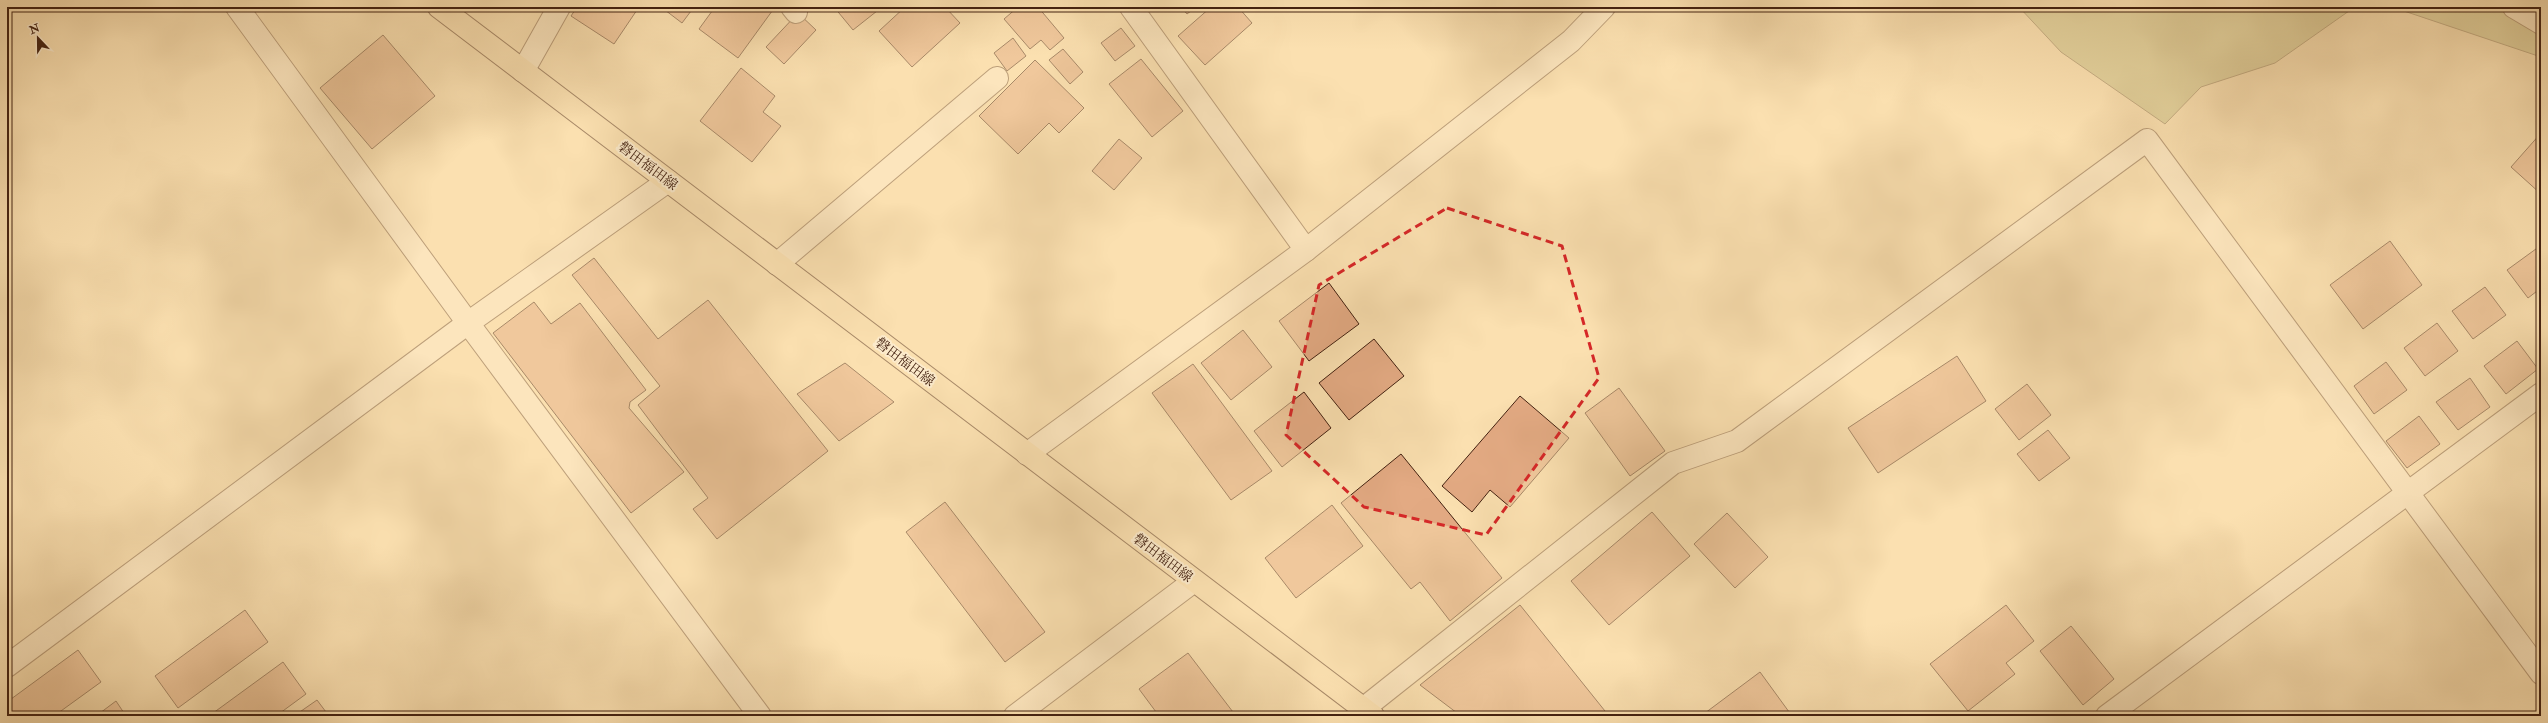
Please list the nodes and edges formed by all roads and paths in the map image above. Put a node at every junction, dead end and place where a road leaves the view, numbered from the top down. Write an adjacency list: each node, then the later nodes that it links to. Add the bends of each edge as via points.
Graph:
1 (237, 7): 13 (street)
2 (438, 7): 8 (main road, 磐田福田線)
3 (559, 7): 8 (street)
4 (1131, 7): 11 (street)
5 (1604, 7): 11 (street, via 1571,41)
6 (2514, 7): 7 (street)
7 (2541, 23)
8 (523, 71): 10 (main road, 磐田福田線)
9 (997, 78): 12 (street)
10 (668, 181): 12 (main road, 磐田福田線); 13 (street)
11 (1306, 250): 15 (street)
12 (777, 264): 15 (main road, 磐田福田線)
13 (468, 324): 18 (street); 21 (street)
14 (2541, 394): 16 (street)
15 (1027, 454): 17 (main road, 磐田福田線)
16 (2408, 493): 19 (street); 20 (street, via 2147,140 1737,441 1673,463); 23 (street)
17 (1194, 581): 20 (main road, 磐田福田線); 22 (street)
18 (7, 666)
19 (2541, 673)
20 (1368, 712)
21 (760, 716)
22 (1015, 716)
23 (2107, 716)

